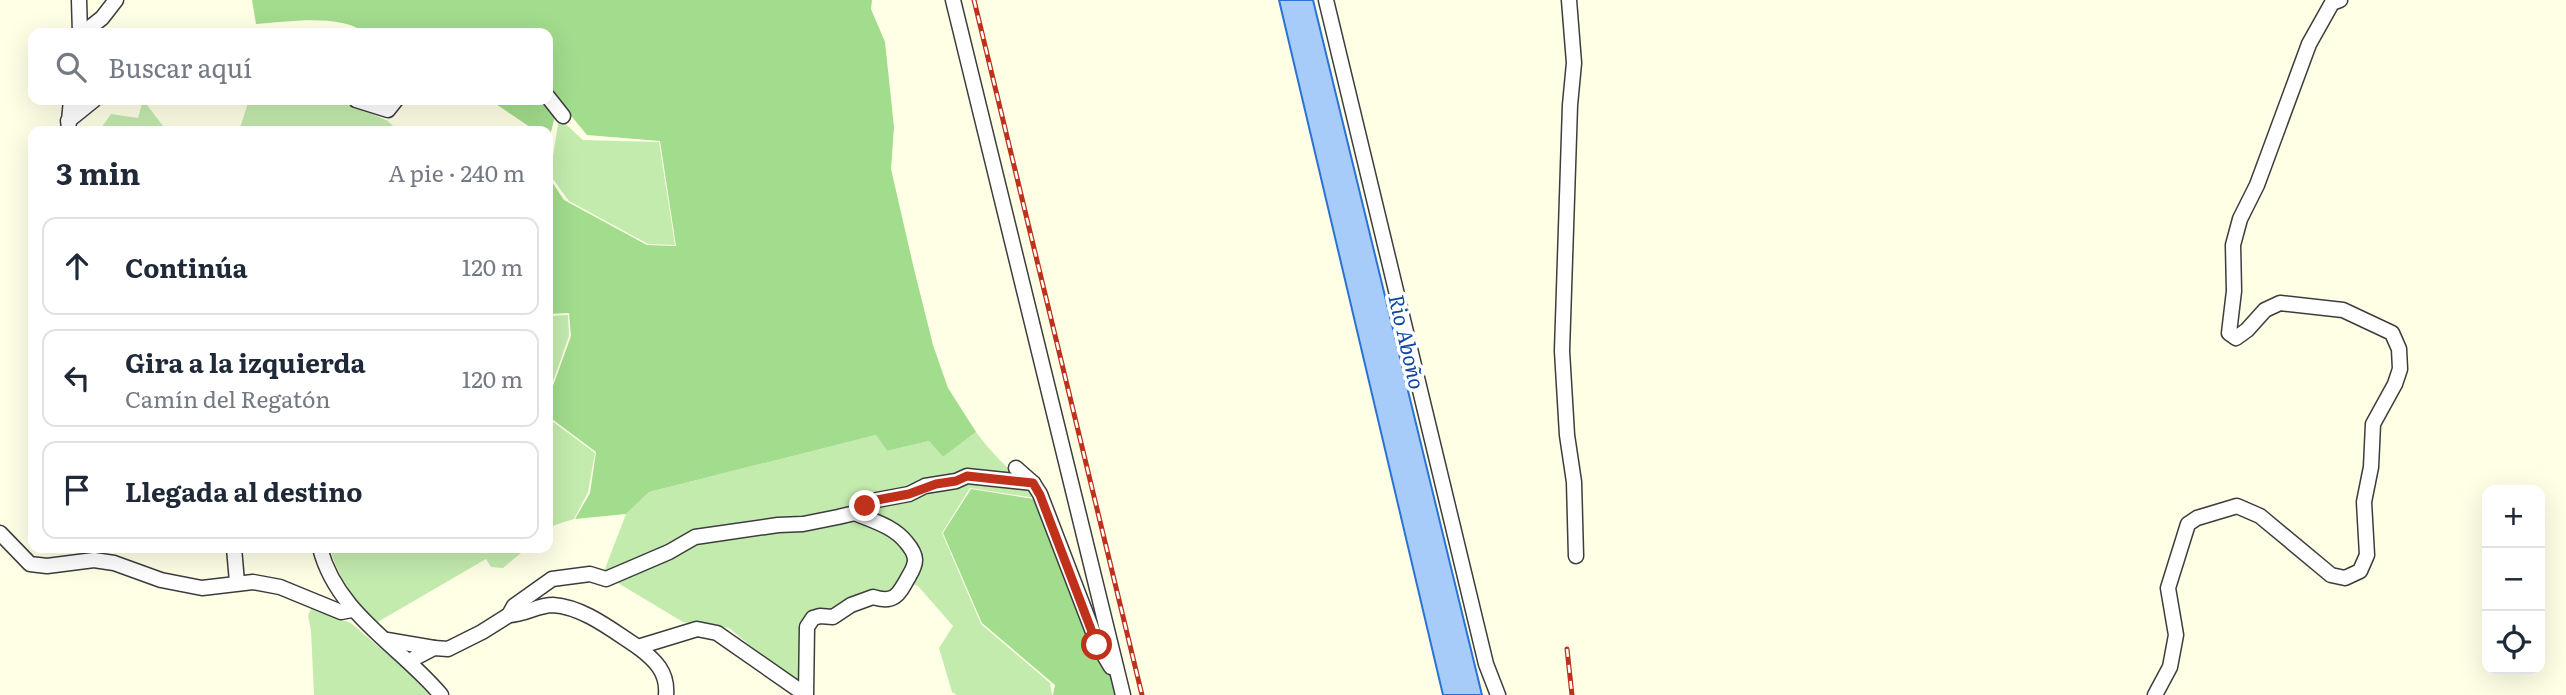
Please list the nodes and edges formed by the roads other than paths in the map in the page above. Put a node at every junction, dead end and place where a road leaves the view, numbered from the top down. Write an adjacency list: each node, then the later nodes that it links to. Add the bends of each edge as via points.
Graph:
1 (79, 0): 7 (street)
2 (116, 0): 8 (street)
3 (953, 0): 30 (street)
4 (1326, 0): 35 (street, via 1486,664)
5 (1569, 0): 22 (street, via 1574,63 1562,351)
6 (2340, 0): 36 (street, via 2332,3 2309,44 2240,219 2233,245 2229,333 2236,338 2265,310 2280,303 2343,310 2392,333 2400,369 2373,424 2364,502 2367,555 2360,571 2345,578 2331,575 2260,516 2237,506 2197,517 2188,524 2172,571 2168,589 2176,635 2170,667)
7 (81, 28)
8 (88, 28)
9 (553, 103): 14 (street)
10 (70, 105): 15 (street)
11 (89, 105): 15 (street)
12 (372, 105): 13 (street, via 388,110)
13 (392, 105)
14 (563, 116)
15 (68, 126)
16 (1016, 468): 17 (street)
17 (1033, 483): 18 (street, via 967,476 877,500); 30 (street, via 1097,645)
18 (855, 513): 25 (street, via 695,537 606,579 590,574 552,579); 33 (street, via 898,534 908,544 915,569 892,598 873,597 834,617 813,618 807,627)
19 (0, 533): 23 (street, via 30,564 94,560 202,588)
20 (234, 553): 23 (street)
21 (321, 553): 24 (street, via 326,569)
22 (1576, 556)
23 (237, 582): 24 (street, via 280,587 328,608)
24 (352, 610): 26 (street)
25 (509, 615): 27 (street, via 551,605 566,608); 28 (street, via 448,649)
26 (385, 639): 28 (street); 29 (street)
27 (638, 647): 32 (street, via 658,664); 33 (street, via 697,629 717,633)
28 (434, 648): 29 (street)
29 (409, 661): 31 (street)
30 (1116, 674): 34 (street)
31 (442, 695)
32 (666, 695)
33 (806, 695)
34 (1123, 695)
35 (1498, 695)
36 (2155, 695)

